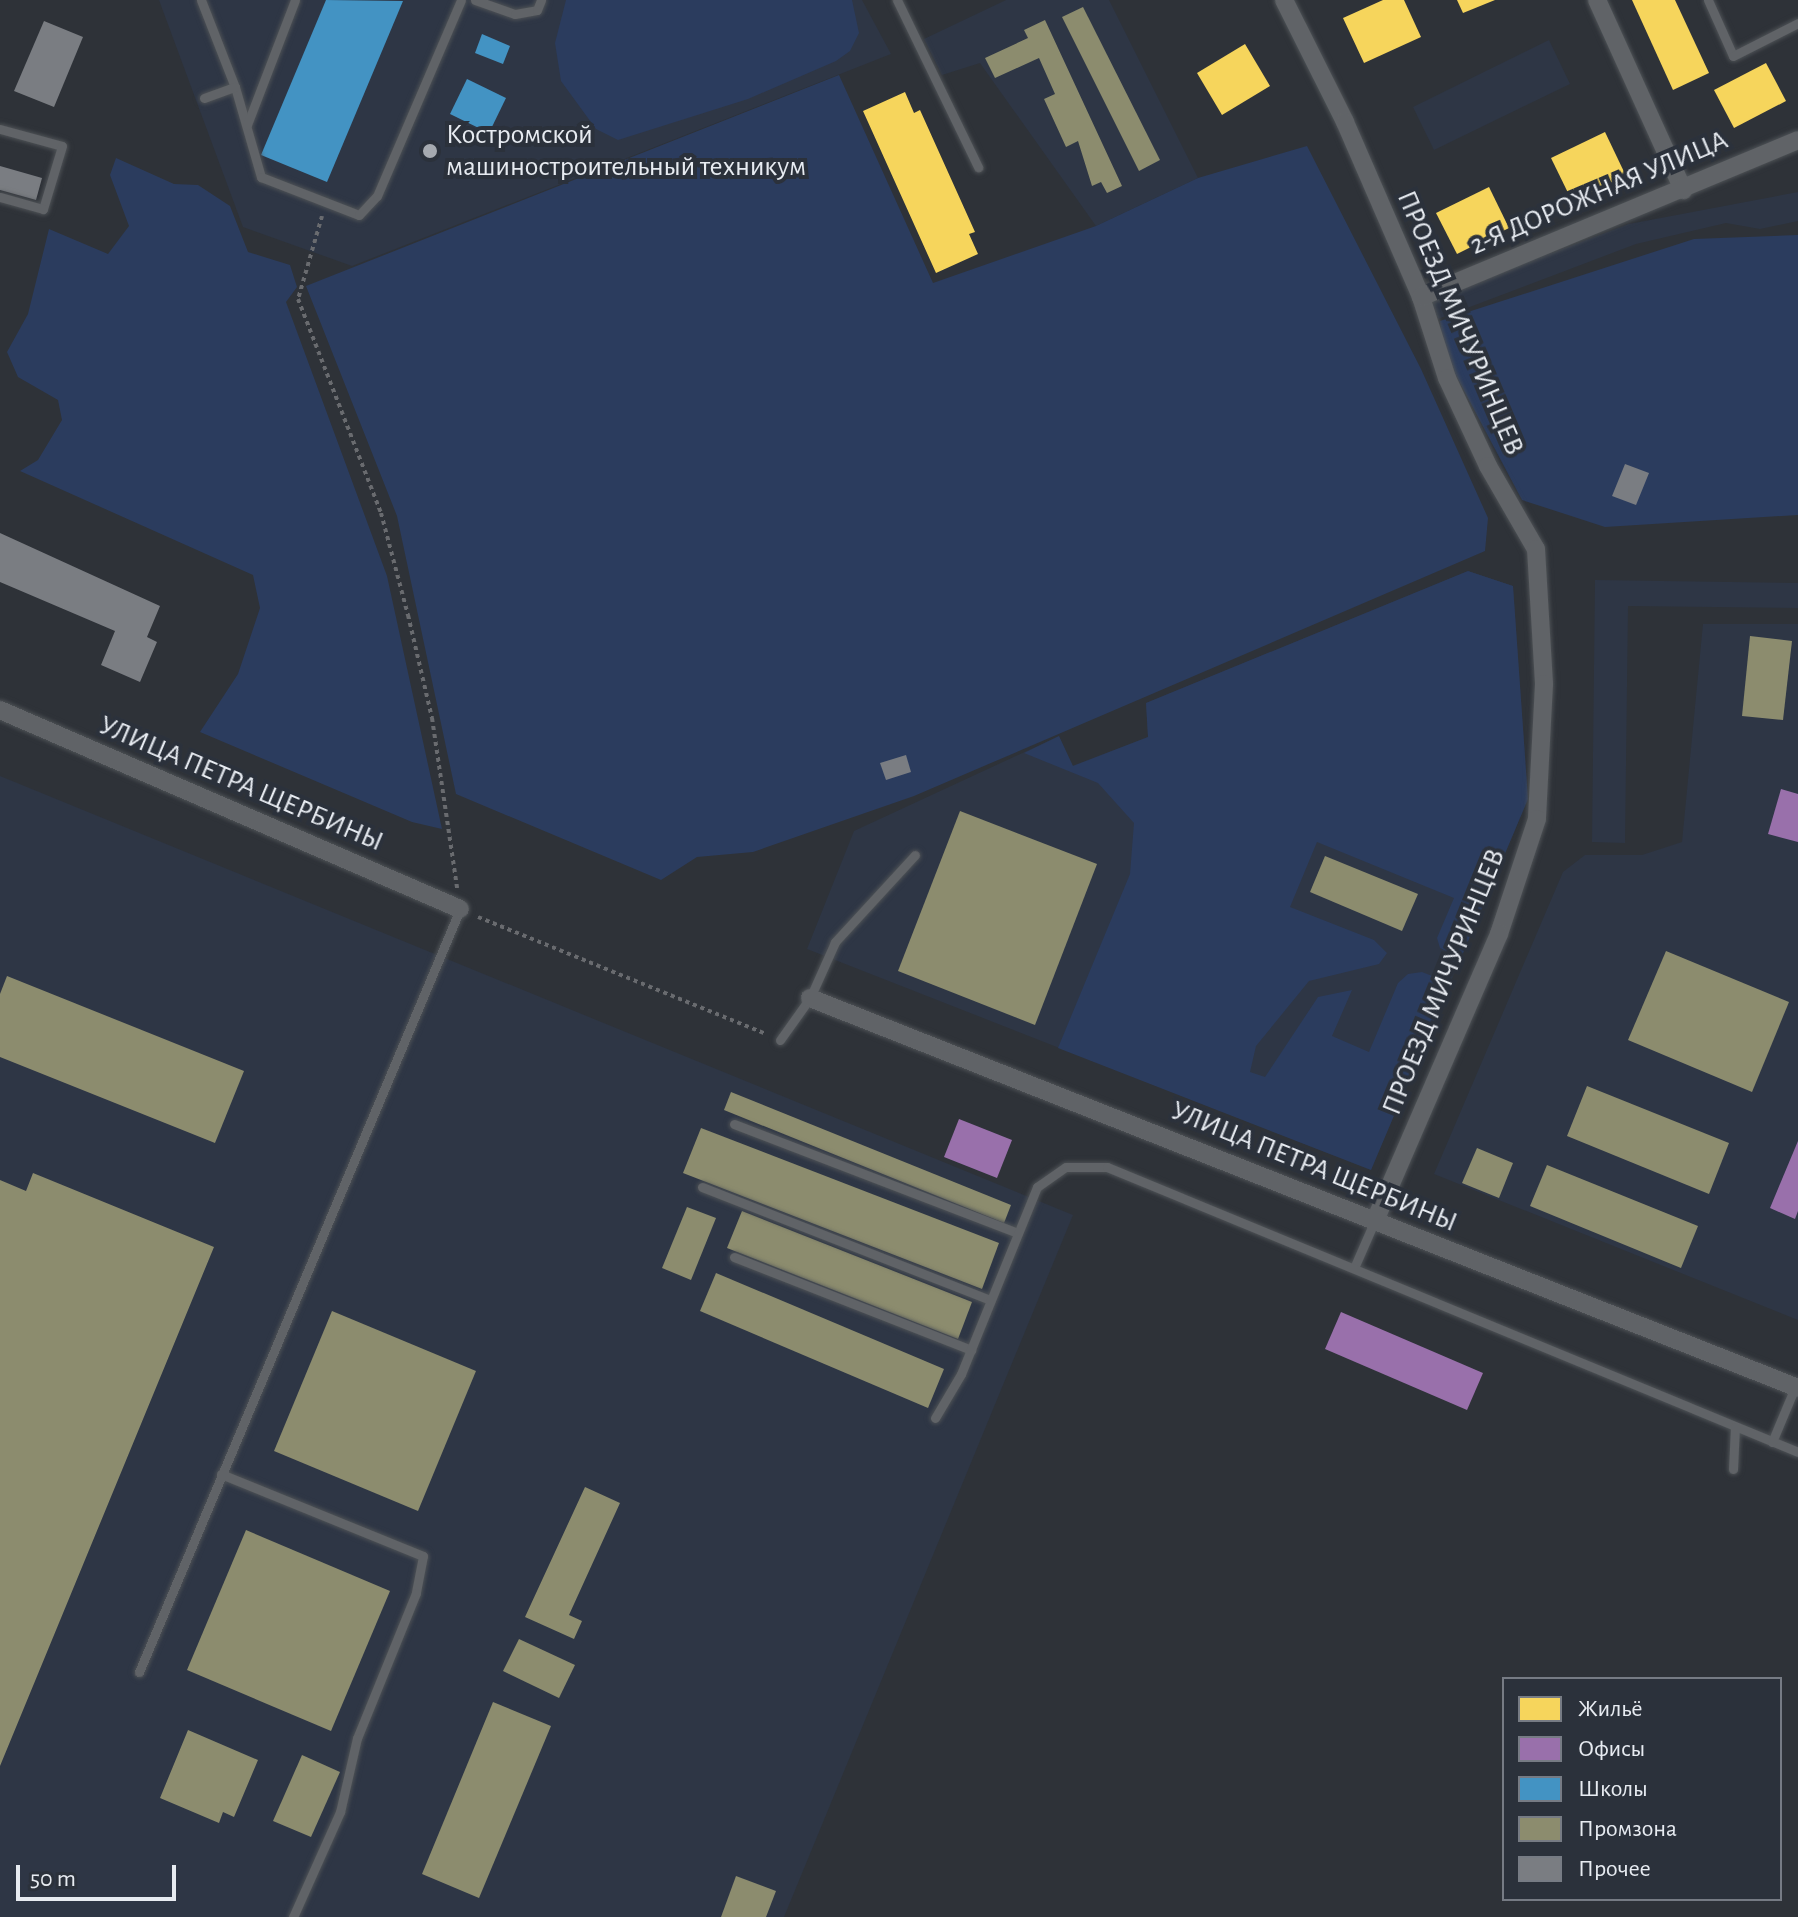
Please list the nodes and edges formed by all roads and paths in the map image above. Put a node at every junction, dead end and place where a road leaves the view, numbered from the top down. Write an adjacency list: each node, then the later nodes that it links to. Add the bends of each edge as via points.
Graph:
1 (201, 0): 11 (lane)
2 (295, 0): 13 (lane)
3 (461, 0): 19 (lane, via 377,196 359,215)
4 (475, 0): 5 (lane, via 515,14 537,10)
5 (541, 0)
6 (897, 0): 16 (lane)
7 (1284, 0): 20 (street, ПРОЕЗД МИЧУРИНЦЕВ, via 1345,122)
8 (1597, 0): 17 (street)
9 (1708, 0): 10 (lane, via 1733,56)
10 (1798, 23)
11 (235, 87): 12 (lane); 13 (lane)
12 (204, 98)
13 (247, 125): 19 (lane, via 261,177)
14 (0, 129): 18 (lane, via 62,146 43,209)
15 (1798, 140): 17 (street, 2-Я ДОРОЖНАЯ УЛИЦА)
16 (978, 167)
17 (1683, 190): 20 (street, 2-Я ДОРОЖНАЯ УЛИЦА)
18 (0, 197)
19 (326, 202): 23 (path, via 298,299 381,513 432,718)
20 (1421, 297): 28 (street, ПРОЕЗД МИЧУРИНЦЕВ, via 1447,378 1488,466 1536,549 1543,748 1537,819 1499,934)
21 (0, 710): 23 (street, УЛИЦА ПЕТРА ЩЕРБИНЫ)
22 (915, 855): 24 (lane, via 835,942)
23 (460, 909): 25 (path); 40 (lane)
24 (810, 998): 25 (lane); 28 (street, УЛИЦА ПЕТРА ЩЕРБИНЫ)
25 (780, 1040)
26 (734, 1124): 29 (lane)
27 (702, 1187): 32 (lane)
28 (1375, 1220): 31 (lane); 34 (street, УЛИЦА ПЕТРА ЩЕРБИНЫ)
29 (1018, 1233): 31 (lane, via 1037,1187 1066,1167 1107,1167); 32 (lane)
30 (734, 1257): 33 (lane)
31 (1354, 1268): 36 (lane)
32 (991, 1300): 33 (lane)
33 (971, 1350): 35 (lane)
34 (1797, 1387): 37 (lane)
35 (935, 1418)
36 (1735, 1427): 37 (lane); 39 (lane)
37 (1772, 1442): 38 (lane)
38 (1798, 1452)
39 (1733, 1469)
40 (221, 1474): 41 (lane); 42 (lane, via 423,1556 416,1593 357,1738 340,1812)
41 (139, 1672)
42 (293, 1917)

